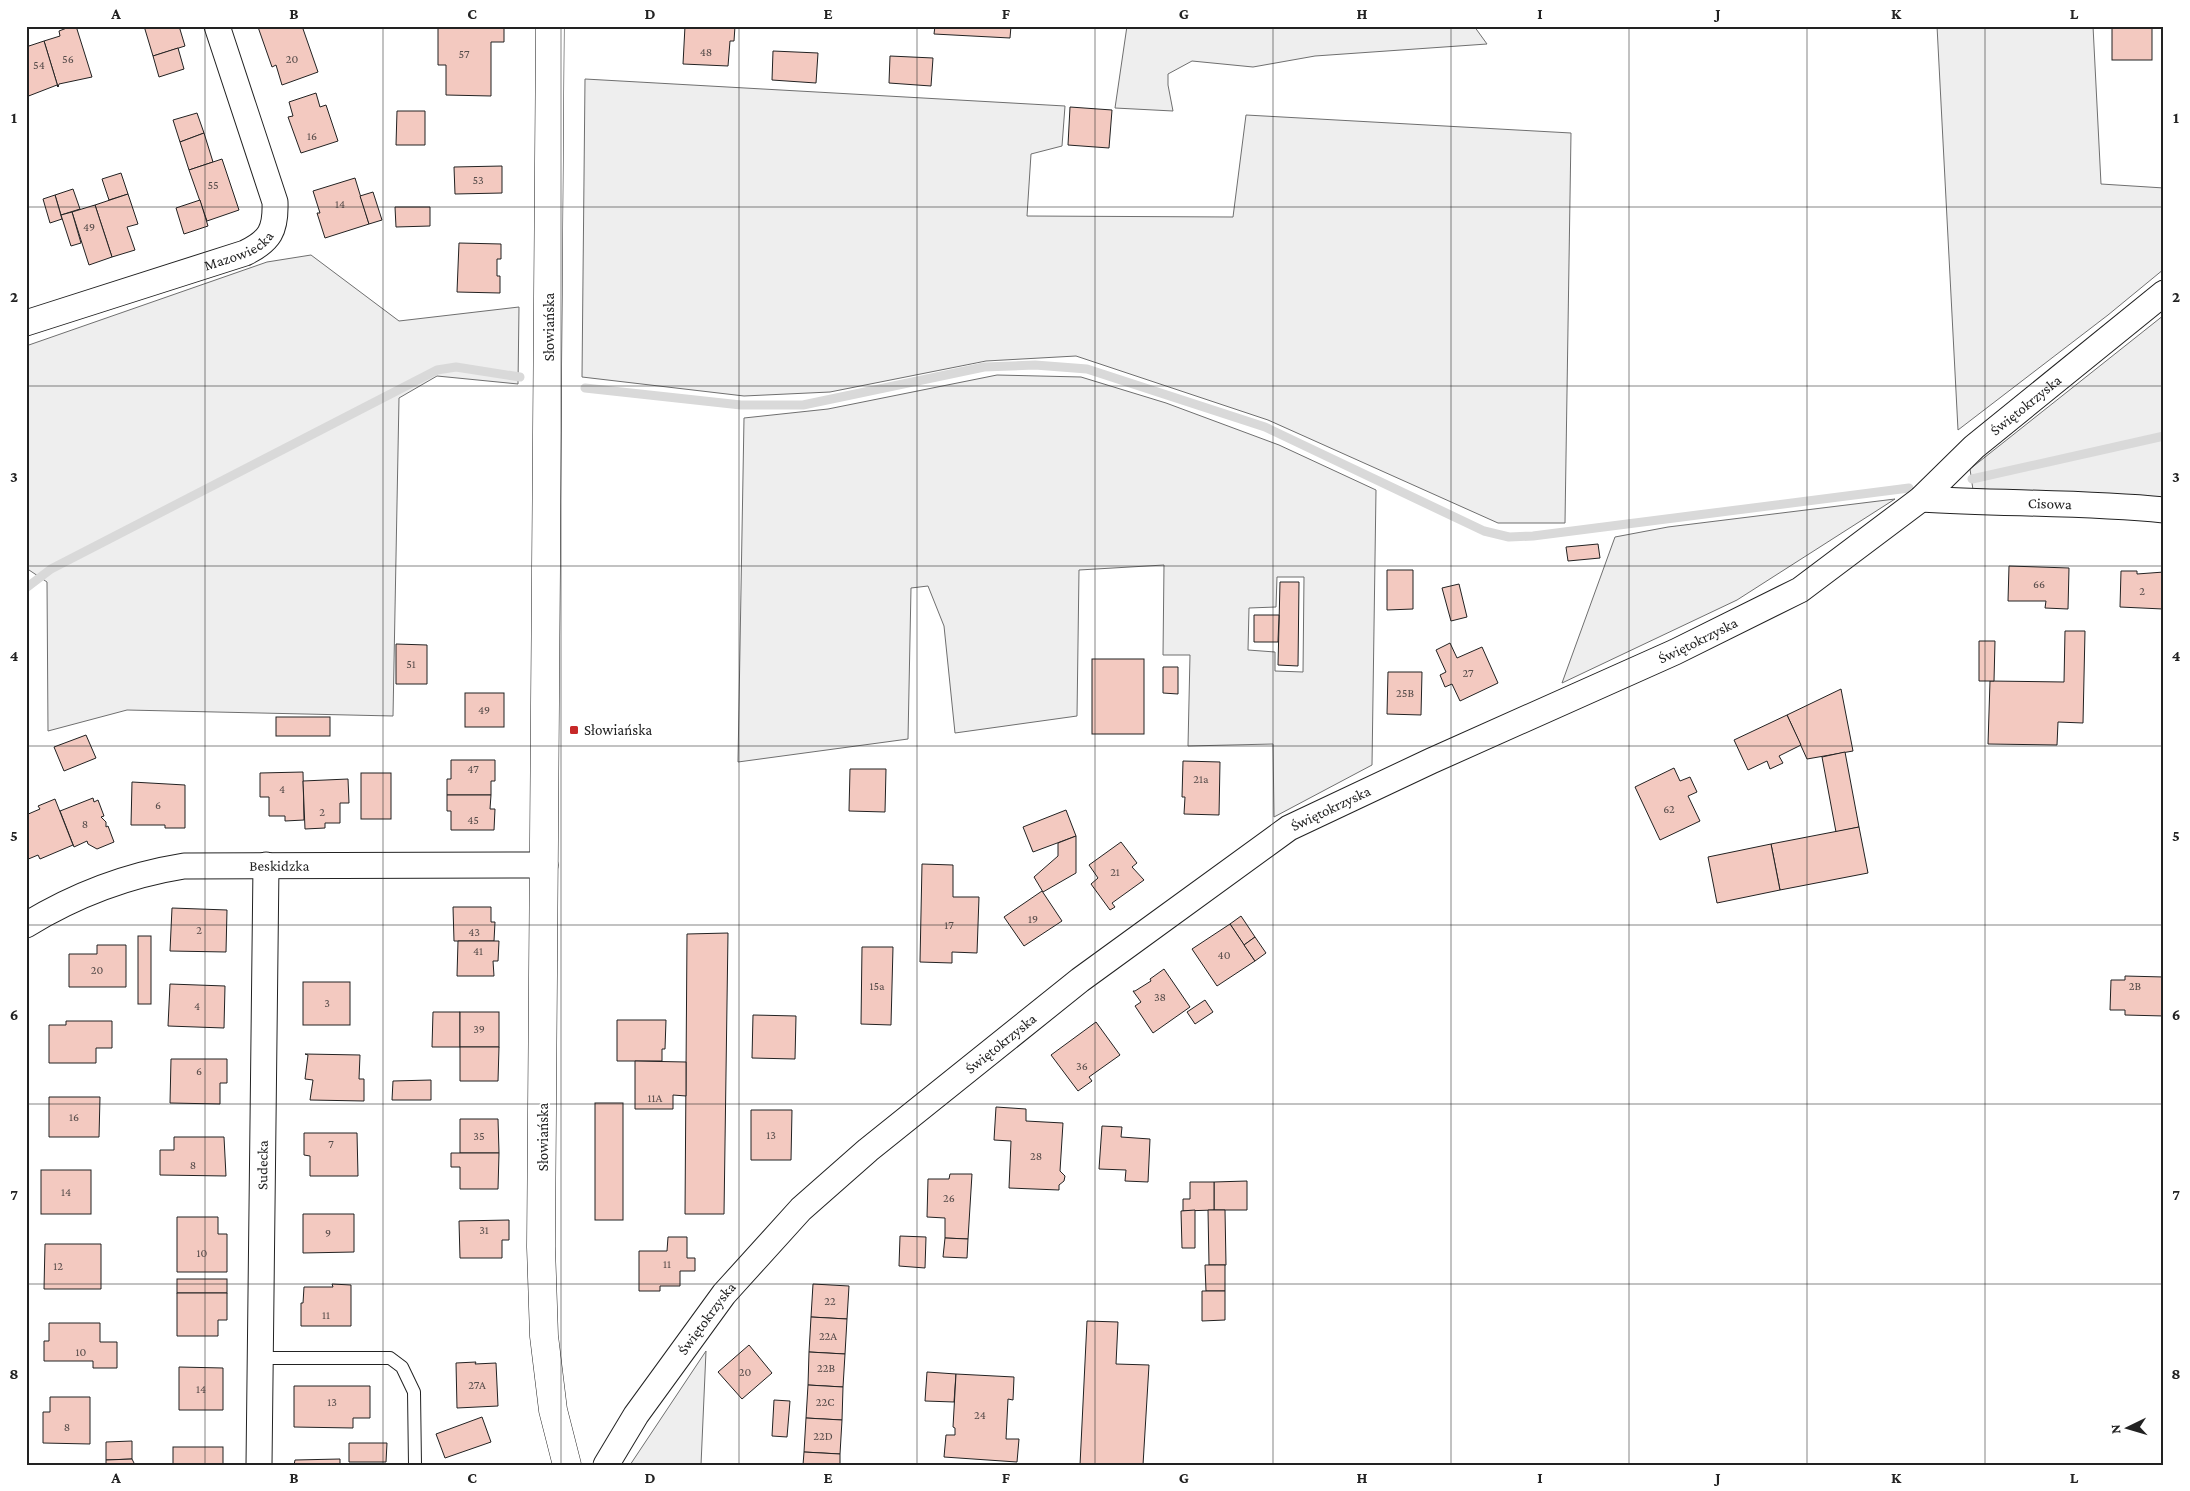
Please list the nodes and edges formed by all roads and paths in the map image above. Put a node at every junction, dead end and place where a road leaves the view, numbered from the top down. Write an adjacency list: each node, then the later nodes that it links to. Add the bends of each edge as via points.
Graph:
1 (217, 26): 4 (street, Mazowiecka, via 275,202 276,219 271,233 260,246 245,253)
2 (550, 26): 8 (street, Słowiańska)
3 (2164, 293): 5 (street, Świętokrzyska, via 1974,447)
4 (26, 323)
5 (1929, 499): 6 (street, Cisowa, via 2044,505 2104,504); 14 (street, Świętokrzyska, via 1800,590 1675,652 1430,761 1290,828 1088,974 868,1150 801,1209 724,1294 636,1415)
6 (2164, 510)
7 (266, 865): 8 (street, Beskidzka); 9 (street, Beskidzka, via 184,866 148,872 117,881 45,913); 10 (street, Sudecka)
8 (546, 865): 13 (street, Słowiańska, via 544,1336 553,1410)
9 (26, 925)
10 (260, 1358): 11 (street, Sudecka); 12 (lane, via 390,1358 402,1367 414,1392)
11 (260, 1465)
12 (414, 1465)
13 (566, 1465)
14 (606, 1465)

